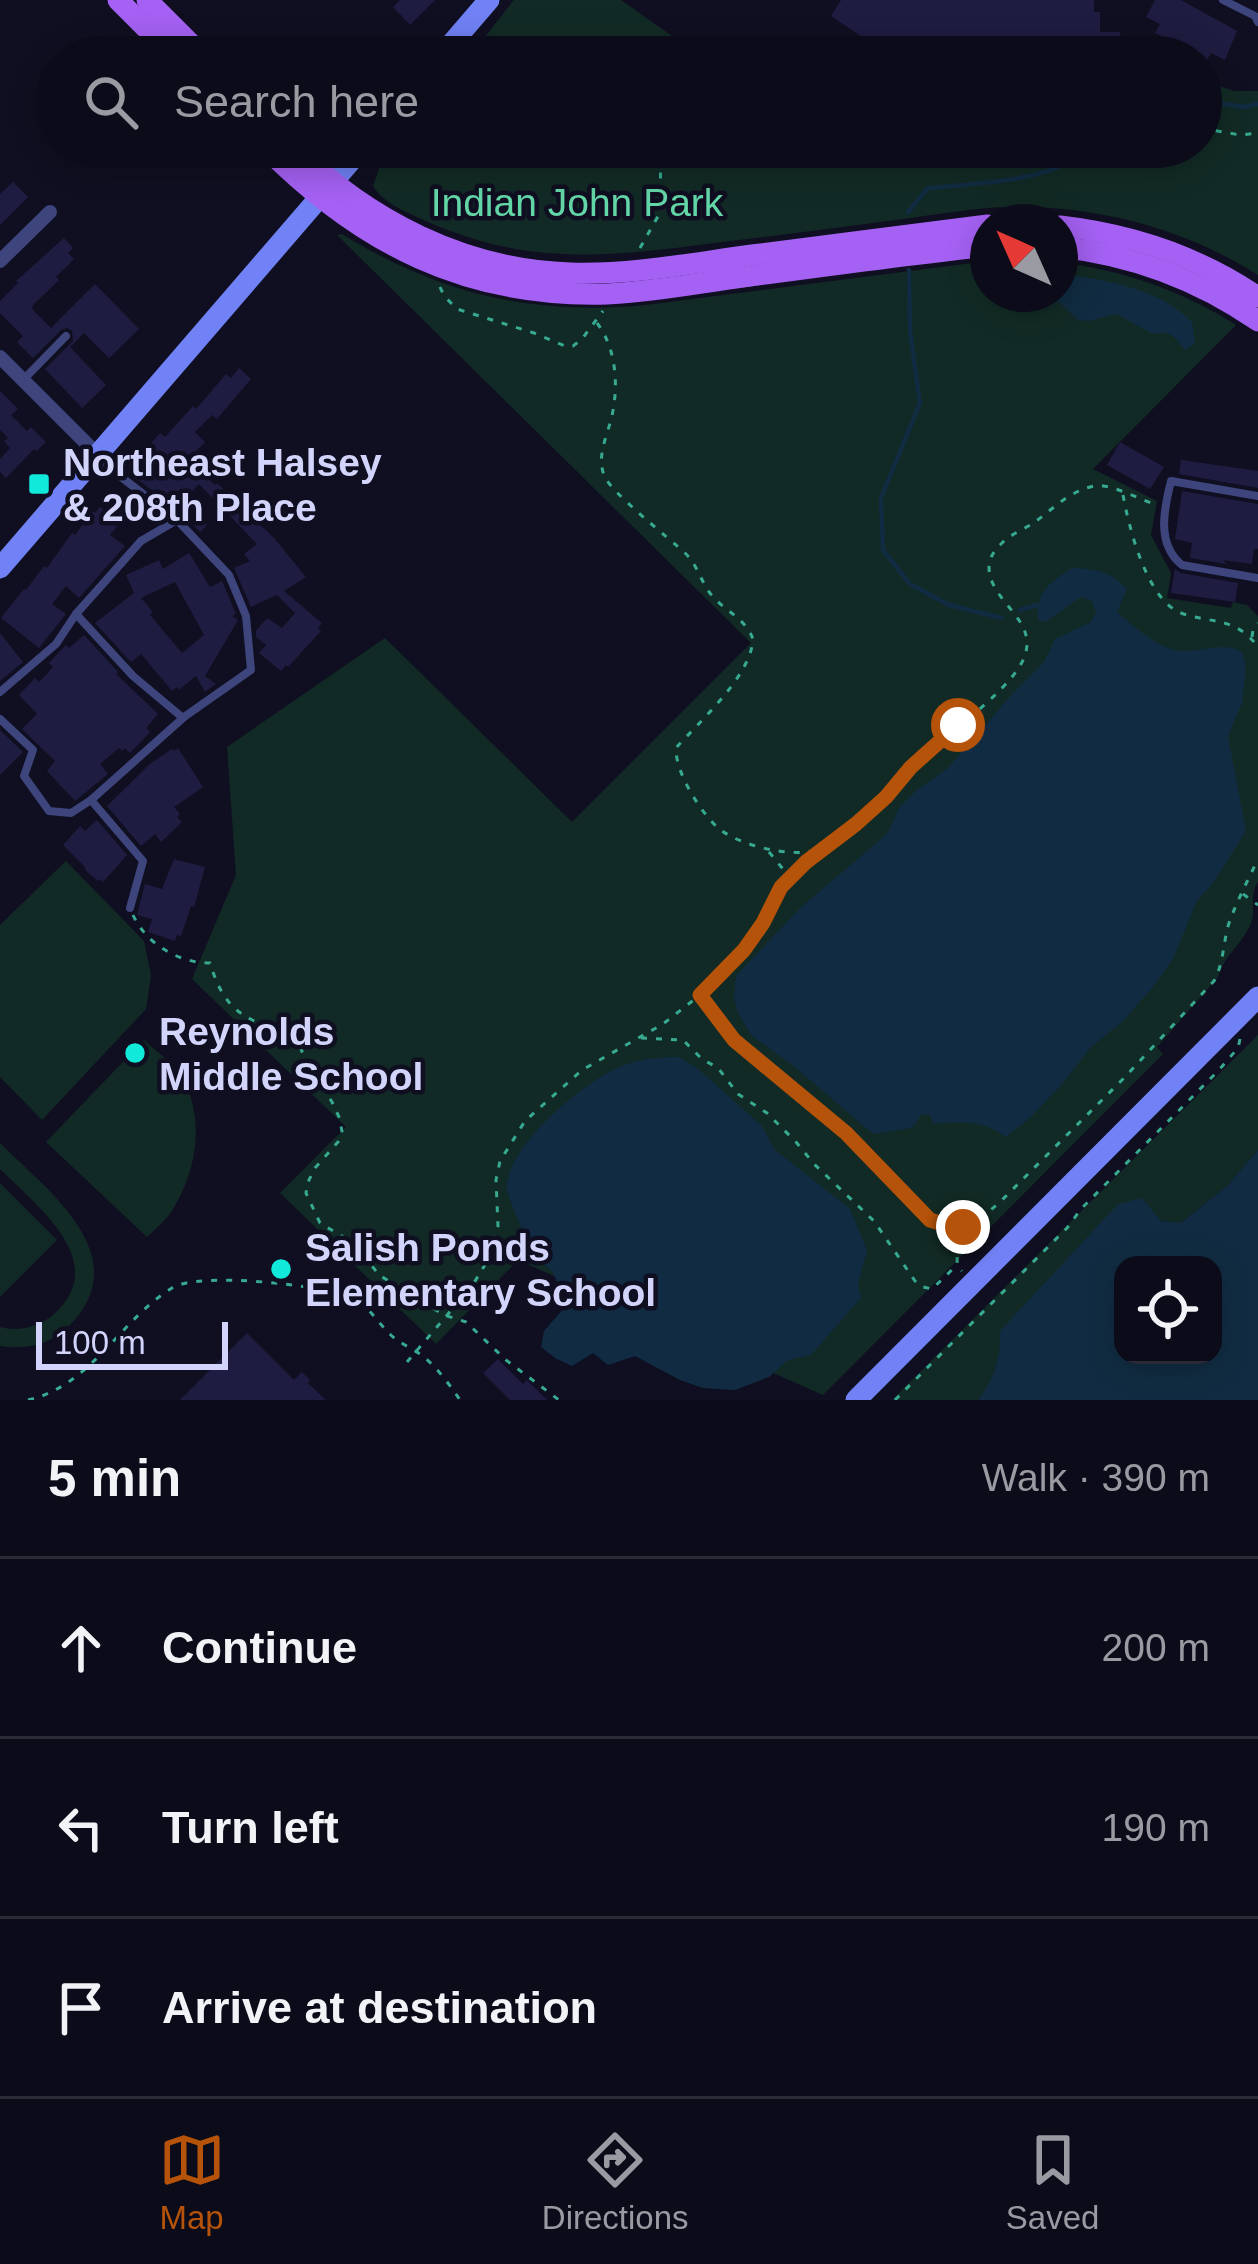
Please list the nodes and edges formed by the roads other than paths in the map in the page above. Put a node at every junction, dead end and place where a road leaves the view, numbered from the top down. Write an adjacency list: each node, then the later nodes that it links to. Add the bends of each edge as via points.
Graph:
1 (118, 0): 6 (main road)
2 (147, 0): 7 (main road)
3 (1223, 0): 5 (lane)
4 (477, 4): 8 (main road)
5 (1258, 22)
6 (154, 36)
7 (184, 36)
8 (455, 36)
9 (296, 168): 12 (main road)
10 (310, 168): 12 (main road)
11 (344, 168): 12 (main road)
12 (326, 189): 14 (main road, via 427,241 556,272 622,271); 16 (main road, via 370,233 440,268 524,289 608,294); 24 (main road)
13 (50, 212): 18 (street)
14 (970, 227)
15 (1078, 229): 19 (main road, via 1161,248)
16 (970, 248)
17 (1078, 250): 20 (main road, via 1161,270)
18 (0, 261)
19 (1258, 297)
20 (1258, 321)
21 (66, 336): 23 (lane)
22 (0, 356): 23 (street)
23 (23, 380): 24 (street)
24 (98, 454): 26 (lane); 27 (main road)
25 (1258, 496): 28 (lane, via 1171,481 1164,530 1182,565)
26 (177, 520): 29 (lane, via 141,541); 31 (lane, via 229,575 246,616 251,670)
27 (0, 568)
28 (1258, 578)
29 (76, 614): 30 (lane, via 56,644); 31 (lane)
30 (0, 692)
31 (183, 718): 33 (lane)
32 (0, 719): 33 (lane, via 33,750 24,776 49,811 71,813)
33 (92, 800): 34 (lane, via 142,861)
34 (130, 908)
35 (1258, 997): 36 (main road)
36 (856, 1400)

